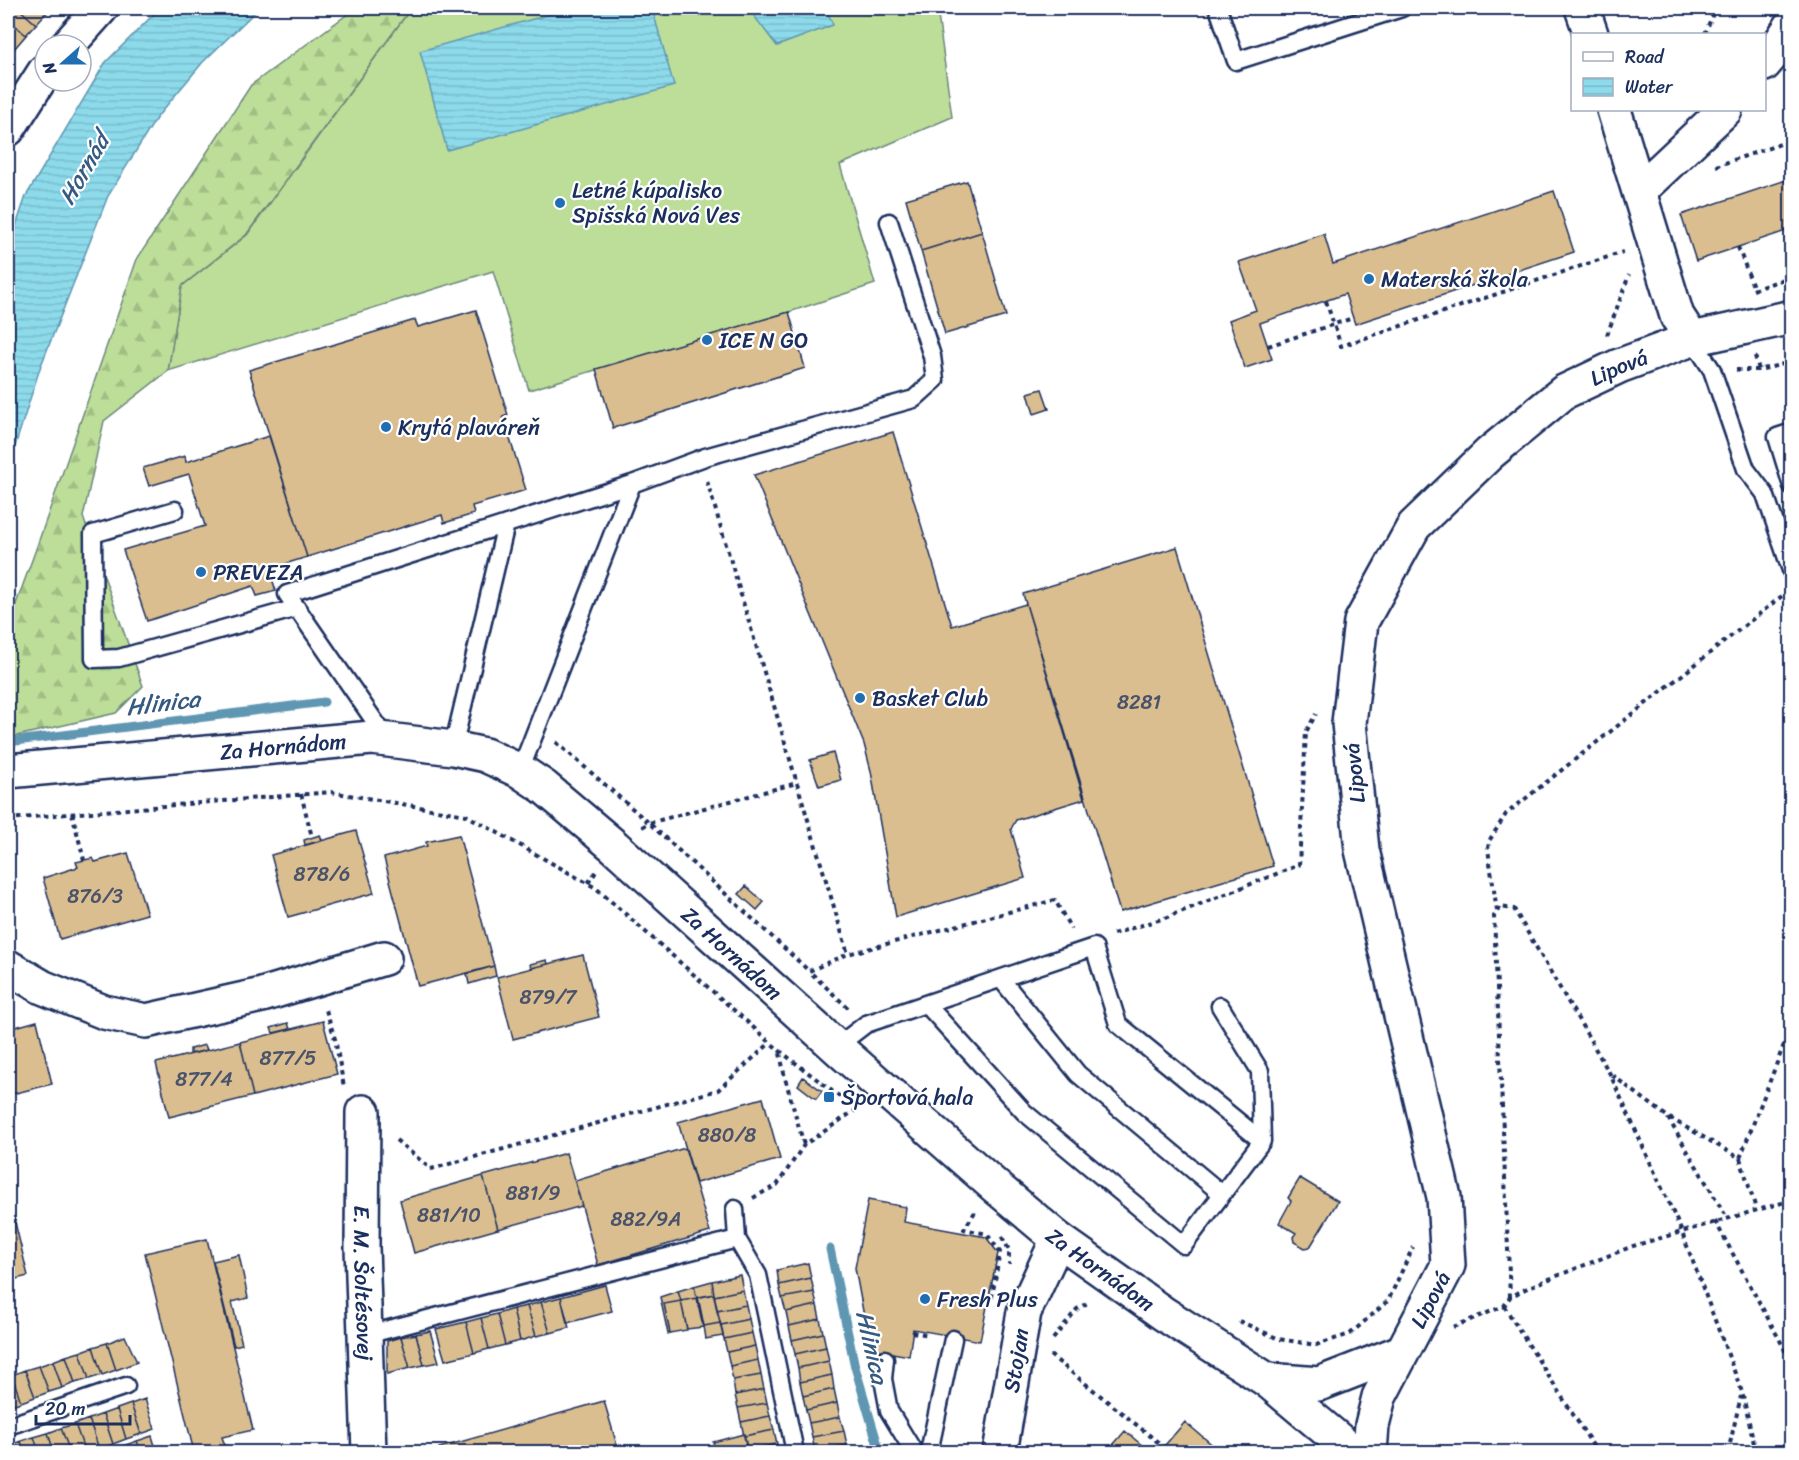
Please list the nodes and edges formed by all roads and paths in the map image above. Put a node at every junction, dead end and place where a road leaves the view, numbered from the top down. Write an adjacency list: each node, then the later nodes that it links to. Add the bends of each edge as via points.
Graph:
1 (101, 8): 7 (street)
2 (1218, 8): 3 (lane, via 1236,61)
3 (1402, 8)
4 (1582, 8): 8 (street)
5 (1715, 8): 9 (path)
6 (1791, 25): 10 (street)
7 (79, 33)
8 (1591, 33)
9 (1705, 33)
10 (1766, 62)
11 (33, 90): 14 (street)
12 (1614, 111): 17 (street)
13 (1724, 111): 17 (street)
14 (8, 129)
15 (1791, 140): 16 (path)
16 (1715, 166)
17 (1640, 190): 19 (street)
18 (889, 222): 32 (lane, via 932,356 935,380 914,399)
19 (1647, 244): 25 (path, via 1341,346); 26 (street, via 1677,316); 27 (path)
20 (1738, 247): 21 (path)
21 (1754, 289)
22 (1326, 301): 25 (path)
23 (1791, 317): 26 (street, Lipová)
24 (1353, 318): 25 (path)
25 (1334, 325): 28 (path)
26 (1692, 339): 37 (lane, via 1712,370 1746,469 1765,494); 96 (street, Lipová, via 1564,392 1490,453 1414,526 1361,622 1349,723 1362,850 1444,1197 1448,1265)
27 (1605, 342)
28 (1268, 346)
29 (1791, 362): 30 (path)
30 (1759, 370)
31 (1791, 432): 34 (lane, via 1777,437)
32 (701, 459): 33 (lane); 46 (path)
33 (632, 484): 36 (lane); 41 (lane)
34 (1791, 486)
35 (175, 510): 39 (lane, via 93,534 94,659 119,658)
36 (506, 524): 39 (lane, via 287,594); 43 (lane)
37 (1791, 573)
38 (1782, 596): 58 (path, via 1506,814 1488,849)
39 (297, 608): 42 (lane)
40 (1320, 706): 57 (path, via 1306,732 1299,865)
41 (537, 726): 45 (lane); 52 (path)
42 (387, 740): 43 (street, Za Hornádom); 44 (street, Za Hornádom, via 372,738)
43 (453, 748): 45 (street, Za Hornádom, via 485,755)
44 (8, 771)
45 (520, 771): 54 (street, Za Hornádom)
46 (797, 783): 52 (path); 59 (path)
47 (301, 794): 50 (path); 53 (path); 56 (path, via 331,792 466,815)
48 (1791, 797): 49 (path)
49 (1791, 809)
50 (72, 813): 51 (path); 55 (path)
51 (8, 819)
52 (649, 823): 54 (path); 62 (path)
53 (312, 837)
54 (615, 847): 56 (path); 69 (street, Za Hornádom)
55 (84, 860)
56 (588, 883): 68 (path)
57 (1231, 892)
58 (1497, 912): 71 (path, via 1500,907 1514,909); 91 (path, via 1494,916)
59 (848, 954)
60 (384, 958): 63 (street)
61 (8, 967): 63 (street, via 42,987 104,1012 147,1021)
62 (809, 971)
63 (315, 979): 73 (path, via 335,1039 346,1099)
64 (1001, 979): 65 (lane); 76 (lane, via 1094,947 1118,1024); 79 (lane, via 1078,1074)
65 (927, 1005): 69 (lane, via 866,1024); 79 (lane, via 1024,1112 1184,1245)
66 (1220, 1006): 76 (lane, via 1260,1071)
67 (1791, 1024): 78 (path)
68 (770, 1042): 70 (path); 73 (path, via 718,1090 431,1169)
69 (836, 1047): 89 (street, Za Hornádom)
70 (780, 1051): 72 (path); 77 (path)
71 (1610, 1074): 75 (path); 87 (path)
72 (856, 1110): 74 (path); 77 (path)
73 (363, 1112): 99 (street, E. M. Šoltésovej)
74 (864, 1115)
75 (1668, 1117): 78 (path); 84 (path)
76 (1262, 1141): 79 (lane)
77 (804, 1145): 81 (path, via 777,1185)
78 (1740, 1158): 82 (path)
79 (1222, 1194)
80 (1791, 1200): 82 (path)
81 (735, 1209): 88 (lane)
82 (1756, 1209): 84 (path)
83 (981, 1218): 94 (path, via 975,1212 964,1229 987,1234 1000,1252)
84 (1727, 1218): 85 (path)
85 (1715, 1221): 87 (path); 105 (path)
86 (995, 1230): 90 (path, via 1009,1250)
87 (1681, 1230): 91 (path); 108 (path)
88 (737, 1239): 99 (lane); 112 (lane, via 758,1275)
89 (1058, 1239): 106 (street, Za Hornádom); 115 (street, Stojan, via 1024,1312)
90 (1008, 1269)
91 (1510, 1297): 92 (path)
92 (1504, 1306): 96 (path, via 1448,1329); 118 (path)
93 (1378, 1309): 95 (path, via 1350,1334 1316,1344 1279,1339)
94 (989, 1313)
95 (1237, 1320)
96 (1418, 1324): 103 (street, Lipová)
97 (1060, 1331): 101 (path)
98 (912, 1332): 100 (path)
99 (366, 1335): 111 (street, E. M. Šoltésovej)
100 (952, 1339): 114 (lane)
101 (1049, 1344)
102 (1044, 1350): 110 (path)
103 (1401, 1352): 106 (street, Lipová, via 1319,1384); 117 (street, Lipová, via 1379,1397)
104 (885, 1359): 113 (lane, via 883,1378 888,1412)
105 (1791, 1368)
106 (1267, 1380): 116 (street, Za Hornádom)
107 (126, 1386): 109 (lane)
108 (1742, 1392): 119 (path); 120 (path)
109 (8, 1426)
110 (1164, 1447)
111 (369, 1452)
112 (795, 1452)
113 (914, 1452)
114 (929, 1452)
115 (1000, 1452)
116 (1353, 1452)
117 (1370, 1452)
118 (1597, 1452)
119 (1728, 1452)
120 (1756, 1452)

